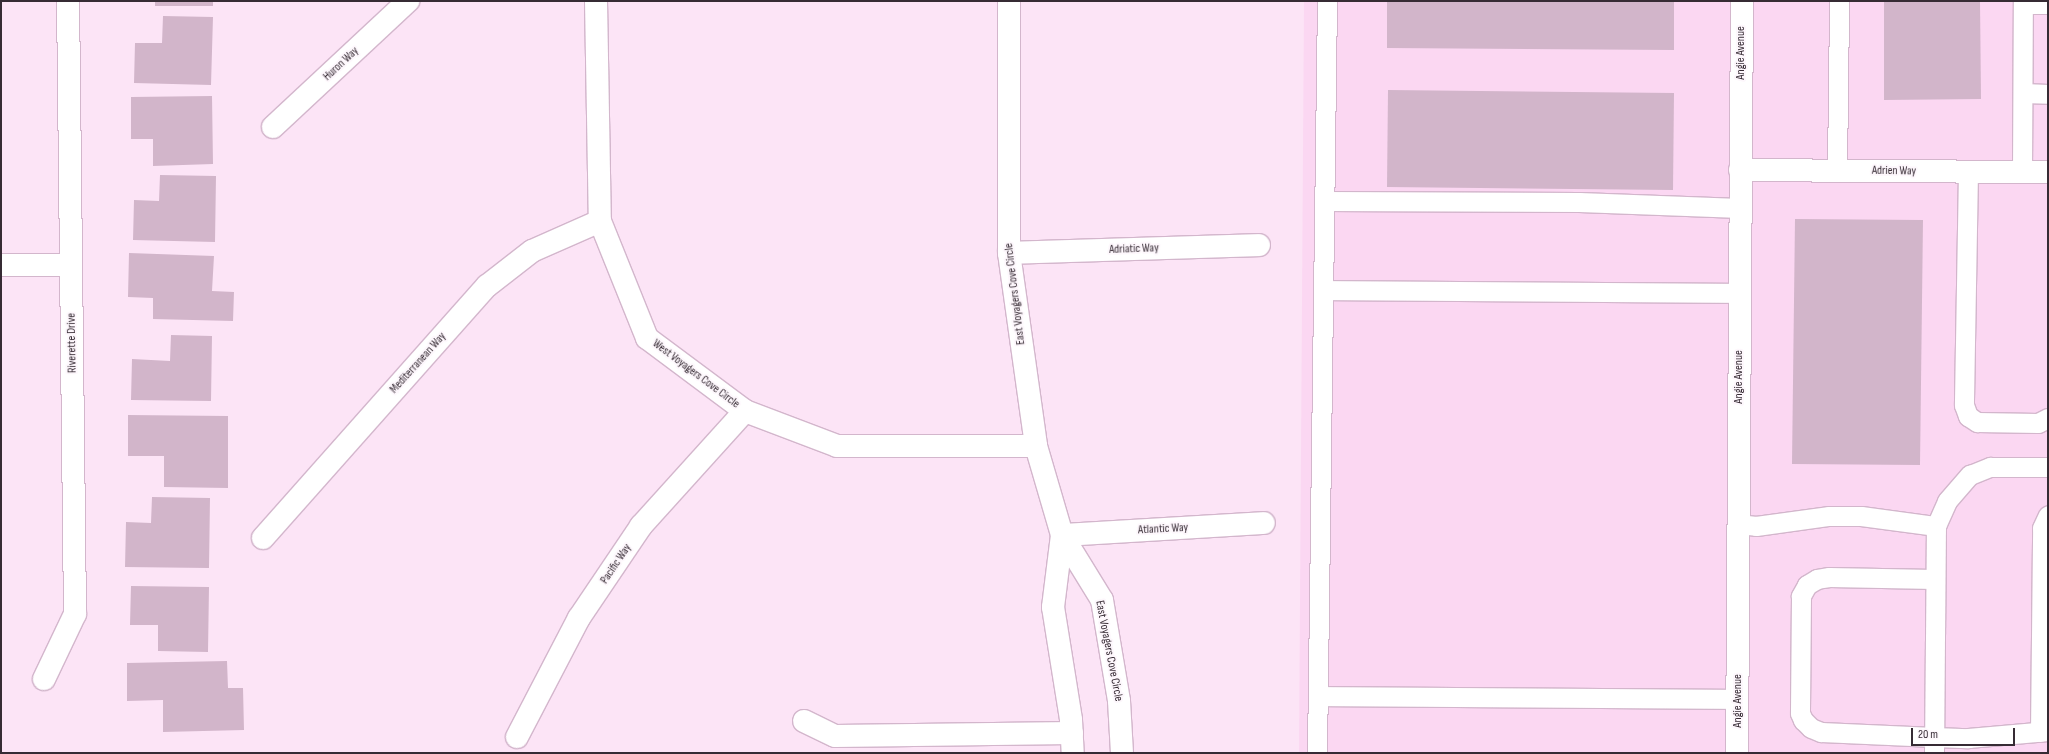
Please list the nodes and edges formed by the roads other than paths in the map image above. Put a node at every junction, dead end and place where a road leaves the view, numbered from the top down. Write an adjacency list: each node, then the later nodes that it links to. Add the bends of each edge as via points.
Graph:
1 (68, 1): 24 (street, Riverette Drive)
2 (408, 1): 12 (street, Huron Way)
3 (596, 1): 20 (street, West Voyagers Cove Circle)
4 (1008, 1): 22 (street, East Voyagers Cove Circle)
5 (1327, 1): 18 (lane)
6 (1742, 1): 13 (street, Angie Avenue)
7 (1838, 1): 14 (lane)
8 (2023, 2): 9 (lane); 10 (lane)
9 (2048, 4)
10 (2023, 93): 11 (lane); 16 (lane)
11 (2048, 94)
12 (273, 126)
13 (1740, 170): 14 (street, Adrien Way); 19 (street, Angie Avenue)
14 (1837, 170): 15 (street, Adrien Way)
15 (1968, 171): 16 (street, Adrien Way); 28 (lane, via 1964,405 1968,416 1977,422 2038,423)
16 (2022, 171): 17 (street, Adrien Way)
17 (2048, 172)
18 (1324, 201): 19 (lane, via 1579,202); 25 (lane)
19 (1740, 208): 26 (street, Angie Avenue)
20 (600, 221): 27 (street, West Voyagers Cove Circle, via 647,338); 36 (street, Mediterranean Way, via 532,251 487,286)
21 (1259, 245): 22 (street, Adriatic Way)
22 (1008, 253): 29 (street, East Voyagers Cove Circle)
23 (1, 265): 24 (street)
24 (71, 265): 38 (street, Riverette Drive, via 75,614)
25 (1323, 290): 26 (lane); 39 (lane)
26 (1740, 293): 33 (street, Angie Avenue)
27 (744, 411): 29 (street, West Voyagers Cove Circle, via 837,446); 43 (street, Pacific Way, via 641,526 579,618)
28 (2048, 418)
29 (1036, 446): 35 (street, East Voyagers Cove Circle)
30 (2048, 467): 34 (lane, via 1990,467 1970,475 1947,501)
31 (2048, 516): 42 (lane, via 2042,528)
32 (1264, 523): 35 (street, Atlantic Way)
33 (1738, 524): 34 (lane, via 1756,526 1829,516 1861,516); 40 (street, Angie Avenue)
34 (1936, 526): 37 (lane)
35 (1062, 535): 44 (street, East Voyagers Cove Circle, via 1053,607); 46 (street, East Voyagers Cove Circle, via 1102,600 1119,700)
36 (263, 538)
37 (1934, 579): 45 (lane); 45 (lane, via 1829,577 1817,579 1807,585 1800,596 1800,698 1803,720 1811,728 1821,732)
38 (44, 679)
39 (1318, 696): 40 (lane); 47 (lane)
40 (1738, 699): 48 (street, Angie Avenue)
41 (804, 721): 44 (street, via 835,736)
42 (2044, 731): 45 (lane, via 1968,738)
43 (517, 737)
44 (1072, 743)
45 (1934, 745)
46 (1122, 753)
47 (1317, 753)
48 (1738, 753)

